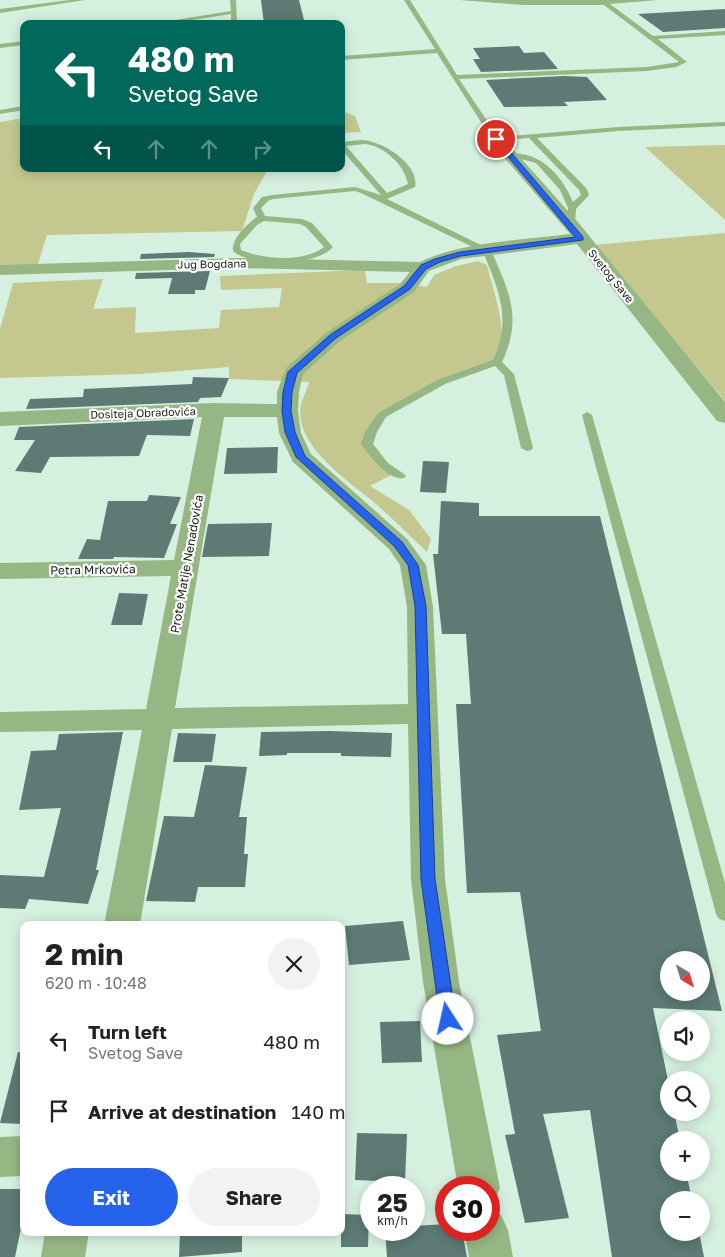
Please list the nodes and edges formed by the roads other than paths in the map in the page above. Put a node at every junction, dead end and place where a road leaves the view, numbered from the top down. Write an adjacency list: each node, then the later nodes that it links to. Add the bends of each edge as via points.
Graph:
1 (82, 0): 8 (lane)
2 (233, 0): 9 (lane)
3 (407, 0): 18 (lane)
4 (463, 0): 6 (lane)
5 (655, 0): 7 (lane)
6 (582, 1): 7 (lane)
7 (605, 3): 14 (lane)
8 (0, 11)
9 (232, 12): 10 (lane); 11 (lane)
10 (180, 20)
11 (233, 20)
12 (725, 33): 14 (lane)
13 (0, 36): 16 (lane)
14 (652, 38): 20 (lane, via 684,62 647,69)
15 (20, 44): 16 (lane)
16 (11, 45): 17 (lane)
17 (0, 46)
18 (438, 51): 19 (lane); 20 (lane)
19 (345, 58)
20 (454, 77): 25 (lane)
21 (20, 109): 22 (lane)
22 (0, 112)
23 (725, 124): 24 (lane)
24 (531, 136): 25 (lane); 30 (lane, via 583,188 584,195)
25 (496, 139): 30 (street, Svetog Save)
26 (345, 144): 28 (lane, via 381,145 411,176 412,185)
27 (345, 151): 28 (lane)
28 (382, 197): 29 (lane, via 349,189 272,197 257,208); 31 (lane)
29 (262, 218): 29 (lane, via 236,244 237,251 245,256 256,259 312,258 329,247 309,225)
30 (574, 224): 31 (street); 38 (street, Svetog Save)
31 (487, 250): 32 (street, via 460,254); 34 (lane, via 509,310 509,326)
32 (423, 267): 33 (street, Jug Bogdana, via 238,263); 36 (street, via 407,288 333,337 293,372)
33 (0, 270)
34 (497, 362): 40 (lane, via 509,374); 41 (lane, via 441,382 382,415 367,444 384,465)
35 (214, 410): 36 (street, Dositeja Obradovića); 39 (street, Dositeja Obradovića); 42 (street, Prote Matije Nenadovića)
36 (287, 411): 44 (street, via 290,432 301,457 398,544 413,565 420,606)
37 (587, 415): 47 (lane)
38 (725, 416)
39 (0, 419)
40 (527, 448)
41 (400, 476)
42 (186, 568): 43 (street, Petra Mrkovića); 45 (street, Prote Matije Nenadovića)
43 (0, 571)
44 (423, 714): 45 (street); 51 (street, via 428,879 441,982)
45 (159, 719): 46 (street); 48 (street, Prote Matije Nenadovića)
46 (0, 722)
47 (725, 914)
48 (123, 921)
49 (20, 1156): 50 (street)
50 (0, 1157)
51 (476, 1176)
52 (66, 1236): 54 (street)
53 (488, 1241): 55 (street)
54 (63, 1257)
55 (491, 1257)

